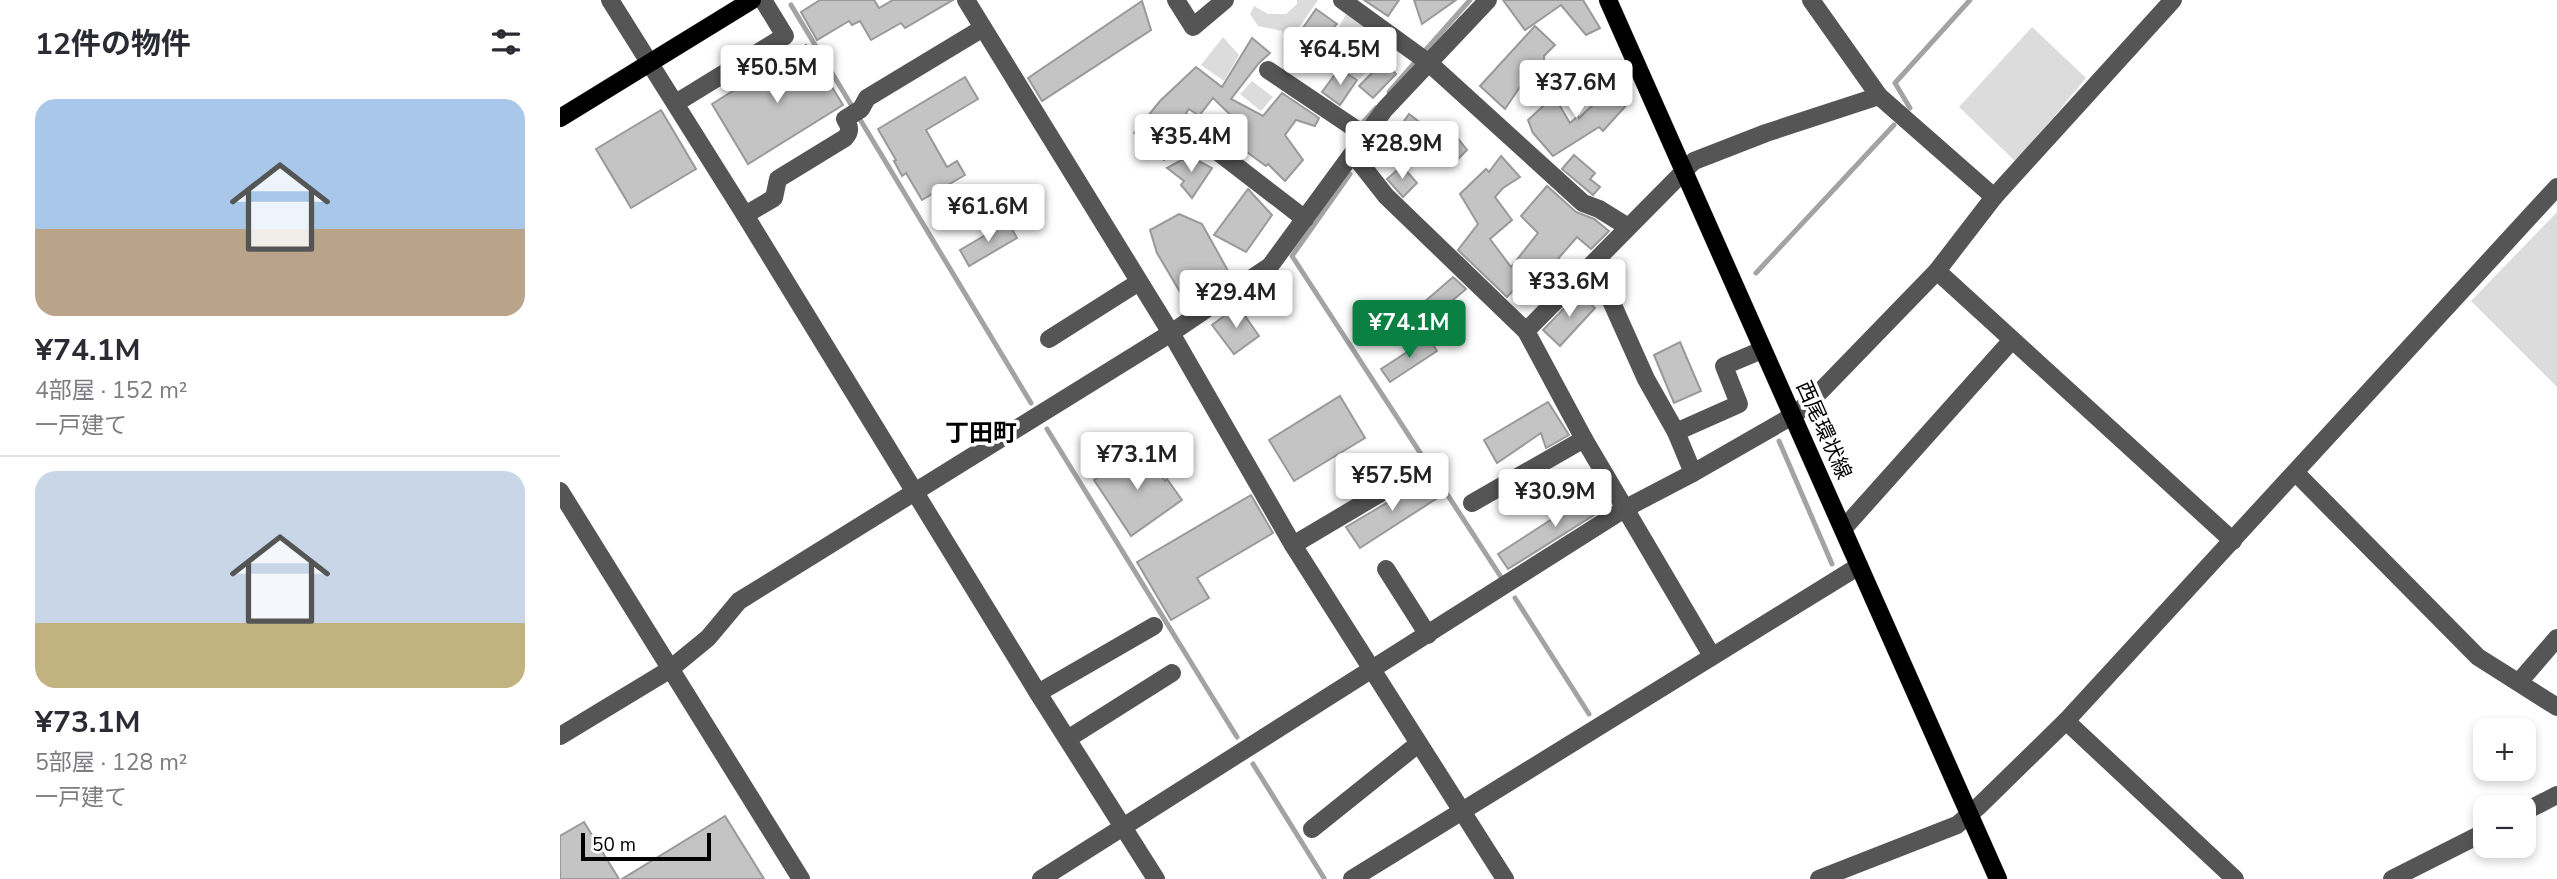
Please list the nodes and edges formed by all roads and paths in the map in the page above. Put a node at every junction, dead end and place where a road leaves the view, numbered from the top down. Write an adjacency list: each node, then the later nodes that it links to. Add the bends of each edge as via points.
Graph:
1 (610, 0): 14 (street)
2 (752, 0): 14 (main road)
3 (763, 0): 17 (street, via 785,36)
4 (966, 0): 12 (street)
5 (1176, 0): 6 (street, via 1193,27)
6 (1225, 0)
7 (1342, 0): 13 (street)
8 (1488, 0): 13 (street)
9 (1608, 0): 22 (main road, 西尾環状線)
10 (1811, 0): 16 (street)
11 (2173, 0): 24 (street)
12 (983, 28): 25 (street, via 867,98 845,119 849,127 845,138 778,178 774,198); 30 (street)
13 (1421, 57): 20 (street); 27 (street, via 1583,203)
14 (650, 63): 17 (street); 18 (main road)
15 (1268, 69): 20 (street)
16 (1879, 96): 22 (street, via 1694,161); 24 (street)
17 (676, 103): 25 (street)
18 (560, 118)
19 (1188, 128): 26 (street)
20 (1366, 136): 21 (street)
21 (1353, 154): 26 (street); 31 (street, via 1386,196)
22 (1684, 172): 27 (street); 35 (main road, 西尾環状線)
23 (2557, 189): 40 (street)
24 (1994, 197): 28 (street)
25 (745, 215): 43 (street)
26 (1305, 219): 32 (street, via 1270,266)
27 (1628, 228): 31 (street)
28 (1937, 271): 34 (street); 36 (street)
29 (1599, 274): 37 (street, via 1646,379)
30 (1139, 282): 32 (street); 33 (street)
31 (1526, 331): 38 (street)
32 (1171, 333): 43 (street); 48 (street)
33 (1049, 338)
34 (2012, 340): 46 (street); 47 (street)
35 (1762, 350): 36 (main road, 西尾環状線); 37 (street, via 1724,366 1739,404)
36 (1794, 415): 41 (street); 46 (main road, 西尾環状線)
37 (1676, 432): 41 (street)
38 (1584, 439): 44 (street); 45 (street)
39 (1421, 469): 48 (street)
40 (2295, 472): 47 (street); 58 (street, via 2478,657)
41 (1693, 473): 45 (street)
42 (560, 492): 55 (street)
43 (916, 492): 55 (street, via 739,601 708,638); 59 (street)
44 (1472, 503)
45 (1626, 508): 52 (street); 54 (street)
46 (1843, 529): 49 (main road, 西尾環状線)
47 (2233, 541): 61 (street)
48 (1293, 545): 56 (street)
49 (1859, 566): 54 (street); 68 (main road, 西尾環状線)
50 (1386, 569): 52 (street)
51 (1154, 626): 59 (street)
52 (1428, 635): 56 (street)
53 (2557, 638): 58 (street)
54 (1712, 656): 67 (street)
55 (669, 670): 62 (street); 72 (street)
56 (1372, 671): 64 (street); 69 (street)
57 (1172, 673): 63 (street)
58 (2519, 682): 60 (street)
59 (1038, 693): 63 (street)
60 (2557, 707)
61 (2066, 721): 68 (street); 79 (street)
62 (560, 736)
63 (1069, 738): 69 (street)
64 (1419, 744): 67 (street); 70 (street)
65 (2557, 795): 66 (street)
66 (2536, 806)
67 (1461, 811): 75 (street); 76 (street)
68 (1968, 816): 77 (street, via 1956,825); 78 (main road, 西尾環状線)
69 (1125, 827): 73 (street); 74 (street)
70 (1312, 829)
71 (2473, 838): 80 (street)
72 (801, 879)
73 (1041, 879)
74 (1156, 879)
75 (1352, 879)
76 (1505, 879)
77 (1819, 879)
78 (1997, 879)
79 (2235, 879)
80 (2392, 879)

